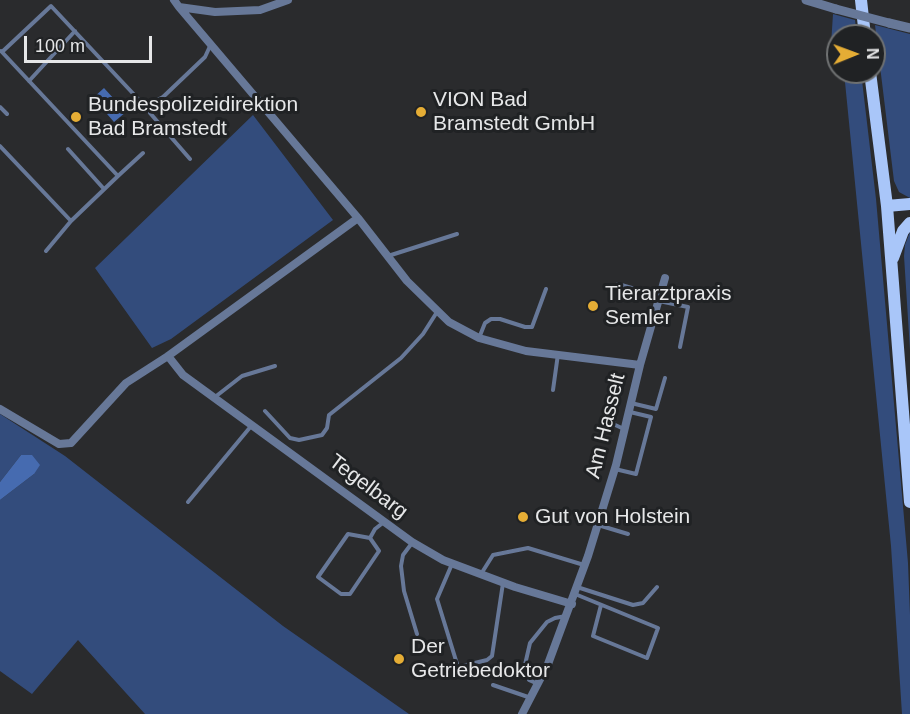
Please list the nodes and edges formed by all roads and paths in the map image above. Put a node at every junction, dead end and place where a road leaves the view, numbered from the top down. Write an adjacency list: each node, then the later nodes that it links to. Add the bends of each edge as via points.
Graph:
1 (288, 0): 4 (street, via 260,10 215,12)
2 (806, 0): 6 (street, bridge)
3 (861, 0): 5 (main road)
4 (177, 3): 8 (street)
5 (864, 24)
6 (910, 28)
7 (75, 31): 9 (lane, via 51,6); 10 (lane); 12 (lane, via 141,102)
8 (211, 44): 12 (lane, via 205,57 163,97); 23 (street)
9 (1, 51): 10 (lane)
10 (29, 81): 19 (lane)
11 (872, 84): 22 (main road)
12 (150, 104): 18 (lane, via 150,113)
13 (0, 107): 14 (lane)
14 (7, 114)
15 (0, 146): 25 (lane)
16 (68, 149): 20 (lane)
17 (143, 153): 19 (lane)
18 (190, 159)
19 (118, 176): 20 (lane)
20 (104, 189): 25 (lane)
21 (910, 204): 22 (main road)
22 (888, 212): 24 (main road); 29 (main road)
23 (358, 218): 28 (street); 38 (street)
24 (910, 220): 29 (main road)
25 (71, 221): 27 (lane)
26 (457, 234): 28 (lane)
27 (46, 251)
28 (388, 256): 34 (street)
29 (892, 262): 52 (main road)
30 (665, 278): 33 (street, Am Hasselt)
31 (618, 284): 33 (lane)
32 (546, 289): 35 (lane, via 531,327 491,319)
33 (659, 299): 36 (lane, via 688,307); 39 (street, Am Hasselt)
34 (437, 312): 35 (street); 47 (lane, via 401,358 329,415 322,435 290,438)
35 (479, 338): 37 (street, via 526,351)
36 (680, 347)
37 (558, 354): 39 (street); 43 (lane)
38 (168, 356): 44 (street, Tegelbarg, via 183,375); 46 (street, via 126,383 71,443 59,444)
39 (640, 365): 45 (street, Am Hasselt)
40 (275, 366): 44 (lane, via 242,376)
41 (665, 378): 45 (lane, via 656,409)
42 (619, 385): 49 (lane, via 613,424)
43 (553, 390)
44 (214, 397): 48 (street, Tegelbarg)
45 (630, 407): 49 (street, Am Hasselt); 50 (lane, via 651,417 636,474)
46 (0, 409)
47 (265, 411)
48 (253, 425): 51 (lane); 53 (street, Tegelbarg)
49 (625, 430): 50 (street, Am Hasselt)
50 (615, 468): 54 (street, Am Hasselt)
51 (188, 502)
52 (910, 502)
53 (384, 522): 56 (lane); 57 (street, Tegelbarg)
54 (598, 525): 55 (lane); 59 (street, Am Hasselt)
55 (628, 534)
56 (370, 538): 56 (lane, via 379,551 350,594 341,594 318,577 348,534)
57 (412, 543): 58 (street, Tegelbarg); 67 (lane, via 401,566)
58 (452, 564): 60 (street, Tegelbarg); 61 (lane, via 437,599 458,667 492,656)
59 (585, 565): 60 (lane, via 528,548 493,555); 63 (street, Am Hasselt)
60 (481, 574): 61 (street, Tegelbarg)
61 (504, 582): 64 (street, Tegelbarg)
62 (657, 587): 63 (lane, via 643,603 633,605)
63 (576, 591): 64 (street, Am Hasselt); 65 (lane)
64 (572, 604): 66 (street, Am Hasselt)
65 (601, 605): 65 (lane, via 658,628 647,658 593,636)
66 (567, 615): 68 (street, Am Hasselt); 68 (lane, via 547,622 530,643 524,669 530,680)
67 (417, 634)
68 (538, 684): 70 (street, Am Hasselt)
69 (493, 685): 70 (lane)
70 (531, 698): 71 (street, Am Hasselt)
71 (522, 714)

